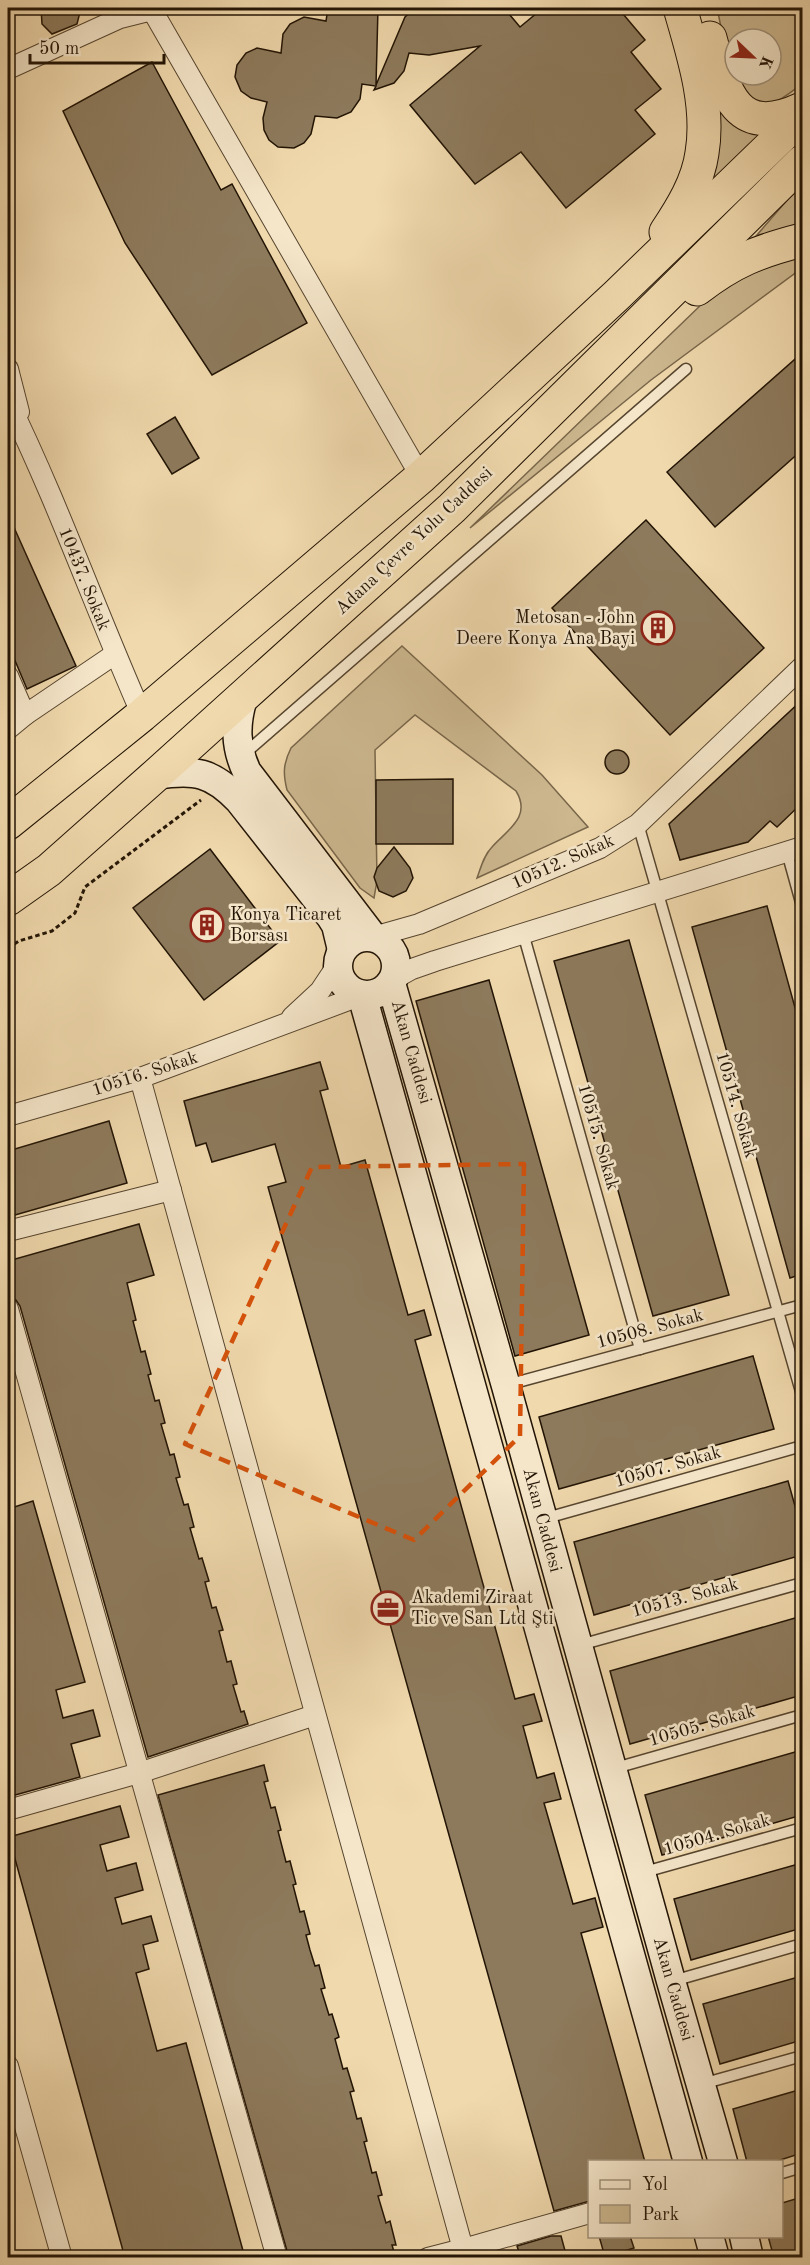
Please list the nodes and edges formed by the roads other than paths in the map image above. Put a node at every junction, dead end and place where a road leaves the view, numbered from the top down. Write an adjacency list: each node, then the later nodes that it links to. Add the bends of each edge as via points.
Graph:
1 (680, 8): 8 (highway, via 700,89 704,119 702,153 683,206)
2 (702, 8): 4 (highway, via 725,91 739,110 772,119)
3 (8, 69): 14 (street, via 120,18 152,10)
4 (802, 109)
5 (802, 116): 8 (highway)
6 (802, 162): 9 (highway, Adana Çevre Yolu Caddesi)
7 (802, 240): 9 (highway, via 734,262)
8 (617, 295): 14 (highway)
9 (596, 367): 18 (highway, Adana Çevre Yolu Caddesi, via 452,508)
10 (8, 369): 13 (street, 10437. Sokak)
11 (686, 369): 22 (lane)
12 (8, 401): 13 (street, 10437. Sokak)
13 (27, 441): 15 (street, 10437. Sokak)
14 (421, 477): 20 (highway)
15 (115, 654): 19 (street); 20 (street, 10437. Sokak)
16 (802, 667): 25 (street, 10512. Sokak)
17 (8, 676): 19 (street)
18 (243, 698): 22 (street, via 237,726); 23 (highway, Adana Çevre Yolu Caddesi)
19 (25, 715): 21 (street)
20 (142, 715): 24 (highway)
21 (8, 729)
22 (240, 758): 31 (street, via 255,784)
23 (156, 775): 28 (highway, Adana Çevre Yolu Caddesi, via 48,870); 32 (street, via 195,773 213,778 227,788 328,912 336,925)
24 (8, 823)
25 (638, 824): 27 (lane, 10514. Sokak); 31 (street, 10512. Sokak, via 600,848 418,924)
26 (794, 849): 27 (street); 29 (lane)
27 (657, 891): 30 (street); 42 (lane, 10514. Sokak)
28 (8, 899)
29 (802, 906)
30 (523, 933): 33 (street, via 424,964); 43 (lane, 10515. Sokak)
31 (373, 937): 32 (street, via 349,942); 33 (street, via 393,951 397,965)
32 (340, 957): 34 (street, via 343,983); 35 (street, via 320,991)
33 (392, 981): 34 (street, via 381,992); 44 (street, Akan Caddesi)
34 (362, 995): 35 (street, 10516. Sokak); 62 (street, Akan Caddesi)
35 (281, 1027): 36 (street, 10516. Sokak)
36 (140, 1078): 37 (street, 10516. Sokak); 38 (street)
37 (8, 1116)
38 (171, 1190): 39 (street); 50 (street)
39 (8, 1231)
40 (802, 1305): 42 (lane, 10508. Sokak)
41 (8, 1310): 53 (street)
42 (779, 1312): 43 (lane, 10508. Sokak); 45 (lane, 10514. Sokak)
43 (640, 1349): 44 (lane, 10508. Sokak)
44 (506, 1386): 47 (street, Akan Caddesi)
45 (802, 1395)
46 (802, 1446): 47 (lane, 10507. Sokak)
47 (542, 1519): 49 (street, Akan Caddesi)
48 (802, 1583): 49 (lane, 10513. Sokak)
49 (577, 1646): 52 (street, Akan Caddesi)
50 (315, 1715): 53 (street); 69 (street)
51 (802, 1715): 52 (lane, 10505. Sokak)
52 (612, 1769): 56 (street, Akan Caddesi)
53 (139, 1773): 54 (street); 71 (street)
54 (8, 1810)
55 (802, 1828): 56 (lane, 10504. Sokak)
56 (640, 1873): 58 (street, Akan Caddesi)
57 (802, 1944): 58 (lane)
58 (671, 1982): 61 (street, Akan Caddesi)
59 (802, 2056): 61 (lane)
60 (8, 2066): 70 (street)
61 (700, 2085): 63 (street, Akan Caddesi)
62 (687, 2160)
63 (722, 2160)
64 (802, 2167): 65 (lane)
65 (783, 2173)
66 (588, 2214): 69 (street)
67 (710, 2238): 73 (street)
68 (744, 2238): 74 (street)
69 (463, 2249): 72 (street)
70 (62, 2258)
71 (277, 2258)
72 (428, 2258)
73 (715, 2258)
74 (749, 2258)

